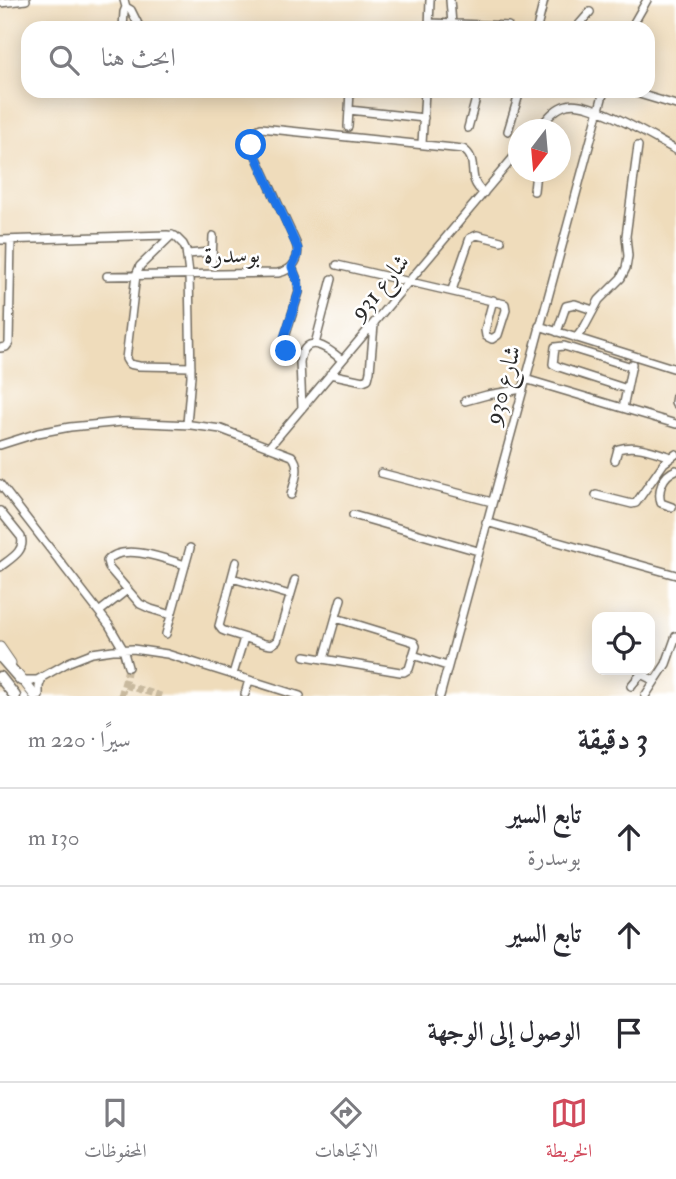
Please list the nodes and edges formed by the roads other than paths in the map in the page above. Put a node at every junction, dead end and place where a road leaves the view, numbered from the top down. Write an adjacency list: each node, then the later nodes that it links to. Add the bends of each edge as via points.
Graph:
1 (26, 0): 6 (street)
2 (430, 0): 10 (street)
3 (450, 0): 11 (street)
4 (544, 0): 12 (street)
5 (647, 0): 14 (street)
6 (0, 3)
7 (125, 4): 9 (street)
8 (590, 12): 13 (street)
9 (136, 21)
10 (429, 21)
11 (452, 21)
12 (539, 21)
13 (582, 21)
14 (635, 21)
15 (350, 98): 22 (street)
16 (425, 98): 24 (street)
17 (476, 98): 28 (street)
18 (518, 98): 25 (street)
19 (602, 98): 23 (street, شارع 930)
20 (652, 98): 21 (street)
21 (676, 105)
22 (349, 110): 24 (street); 27 (street)
23 (598, 110): 26 (street, via 566,105); 31 (street); 57 (street, شارع 930)
24 (424, 118): 29 (street)
25 (512, 119)
26 (548, 119)
27 (348, 127)
28 (468, 128)
29 (422, 144): 35 (street, بوسدرة, via 468,152 474,183); 45 (street, بوسدرة, via 257,130 251,137 253,149 298,249)
30 (638, 146): 55 (street, via 626,268)
31 (676, 150)
32 (508, 165): 35 (street, شارع 931)
33 (535, 182): 34 (street)
34 (534, 191)
35 (484, 192): 50 (street, شارع 931)
36 (172, 235): 39 (street, بوسدرة); 42 (street, بوسدرة); 47 (street)
37 (213, 236): 41 (street)
38 (0, 240): 39 (street, بوسدرة)
39 (11, 240): 53 (street)
40 (501, 241): 51 (street, via 477,235 470,238)
41 (212, 252): 42 (street); 43 (street)
42 (187, 254): 46 (street, بوسدرة)
43 (212, 261)
44 (337, 265): 50 (street)
45 (292, 267): 46 (street, بوسدرة, via 278,273); 62 (street, via 299,292 282,347)
46 (189, 274): 47 (street); 65 (street)
47 (136, 275): 48 (street); 65 (street, via 126,359 139,366)
48 (107, 276)
49 (332, 279): 60 (street)
50 (410, 281): 51 (street); 56 (street, شارع 931)
51 (452, 290): 52 (street)
52 (494, 300): 52 (street, via 507,307 498,335 492,339 485,330)
53 (10, 301): 54 (street); 61 (street, via 9,342)
54 (0, 302)
55 (593, 310): 58 (street, via 566,306); 59 (street)
56 (374, 323): 64 (street, شارع 931); 68 (street, via 368,379 363,382)
57 (539, 327): 58 (street); 69 (street, شارع 930)
58 (557, 332): 59 (street)
59 (576, 338): 63 (street)
60 (315, 344): 62 (street); 64 (street)
61 (0, 348)
62 (301, 355): 75 (street)
63 (634, 356): 66 (street); 67 (street)
64 (342, 360): 68 (street, شارع 931)
65 (191, 367): 77 (street)
66 (632, 368): 70 (street); 70 (street, via 565,346 555,347 553,355 553,364 559,367)
67 (676, 369)
68 (330, 374): 75 (street, شارع 931)
69 (525, 379): 71 (street, شارع 930); 76 (street)
70 (627, 389): 76 (street)
71 (522, 390): 73 (street); 88 (street, شارع 930)
72 (676, 396): 74 (street)
73 (465, 401)
74 (676, 404)
75 (302, 408): 80 (street, شارع 931)
76 (623, 408): 78 (street)
77 (187, 424): 79 (street, via 102,423 38,433); 80 (street, via 221,429)
78 (676, 424)
79 (0, 445)
80 (270, 446): 86 (street, via 296,460)
81 (673, 456): 82 (street, via 629,447 618,449); 87 (street, via 636,503)
82 (615, 460)
83 (676, 470): 89 (street, via 664,479 659,496 661,503)
84 (381, 473): 88 (street)
85 (0, 484): 104 (street)
86 (291, 495)
87 (596, 495)
88 (492, 502): 92 (street, شارع 930)
89 (672, 507)
90 (0, 511): 97 (street, via 23,542 21,550)
91 (353, 515): 94 (street)
92 (486, 522): 94 (street, شارع 930); 98 (street)
93 (190, 548): 96 (street)
94 (478, 551): 117 (street, شارع 930)
95 (236, 562): 99 (street)
96 (186, 565): 101 (street, via 137,553 112,555 107,564); 105 (street)
97 (0, 567)
98 (676, 575)
99 (232, 578): 102 (street); 109 (street, via 219,626)
100 (295, 580): 102 (street)
101 (127, 590): 104 (street); 105 (street, via 144,606)
102 (290, 595): 109 (street, via 275,643)
103 (341, 599): 106 (street)
104 (99, 612): 111 (street)
105 (171, 615): 107 (street)
106 (336, 618): 113 (street, via 412,640); 116 (street)
107 (166, 634)
108 (676, 636): 123 (street)
109 (244, 638): 118 (street)
110 (0, 647): 121 (main road)
111 (123, 649): 112 (street); 112 (street, via 128,667); 120 (street, via 81,657)
112 (133, 649): 118 (street)
113 (414, 655): 116 (street, via 404,672); 117 (street)
114 (0, 656): 121 (highway)
115 (305, 656): 116 (street)
116 (324, 659)
117 (447, 666): 126 (street, شارع 930)
118 (233, 674): 122 (street)
119 (0, 677): 127 (highway)
120 (42, 678): 121 (street); 128 (street)
121 (21, 680): 128 (main road)
122 (249, 680): 125 (street); 129 (street)
123 (655, 681): 124 (street, via 642,674); 130 (street)
124 (631, 686)
125 (245, 694)
126 (439, 694)
127 (15, 696)
128 (37, 696)
129 (300, 696)
130 (646, 696)

